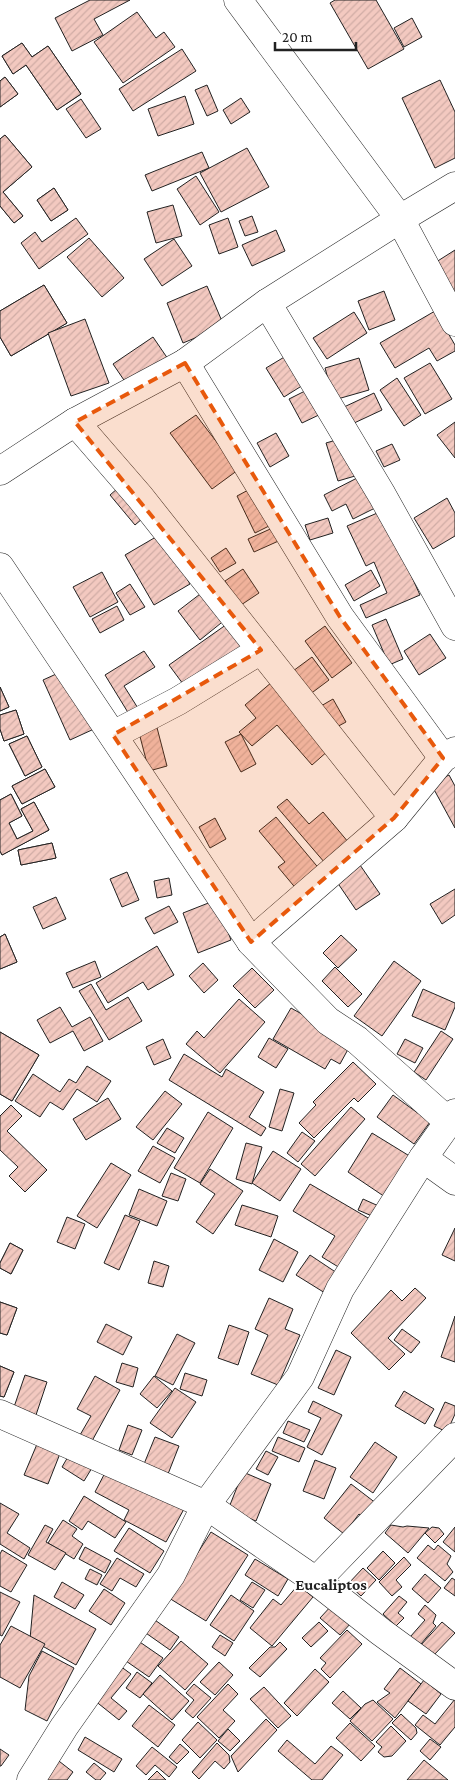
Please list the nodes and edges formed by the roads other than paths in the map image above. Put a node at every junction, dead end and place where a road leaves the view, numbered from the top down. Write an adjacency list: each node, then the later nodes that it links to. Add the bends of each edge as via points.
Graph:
1 (238, 0): 3 (street)
2 (455, 186): 3 (street)
3 (400, 219): 4 (street); 5 (street)
4 (267, 303): 6 (street); 10 (street, via 382,495)
5 (455, 322)
6 (185, 363): 7 (street); 13 (street, via 340,617)
7 (75, 422): 8 (street); 11 (street, via 140,497)
8 (0, 472)
9 (0, 567): 12 (street)
10 (455, 626)
11 (260, 650): 12 (street, via 178,701); 14 (street)
12 (113, 735): 15 (street)
13 (449, 754): 14 (street)
14 (394, 818): 15 (street)
15 (251, 942): 16 (street, via 328,1021 357,1040)
16 (452, 1117): 17 (street)
17 (423, 1158): 18 (street); 21 (street, via 340,1289 300,1377)
18 (455, 1182)
19 (0, 1414): 21 (street)
20 (455, 1437): 22 (street)
21 (206, 1505): 22 (street); 24 (street, via 171,1576 64,1727)
22 (316, 1580): 23 (street)
23 (455, 1686)
24 (31, 1780)

